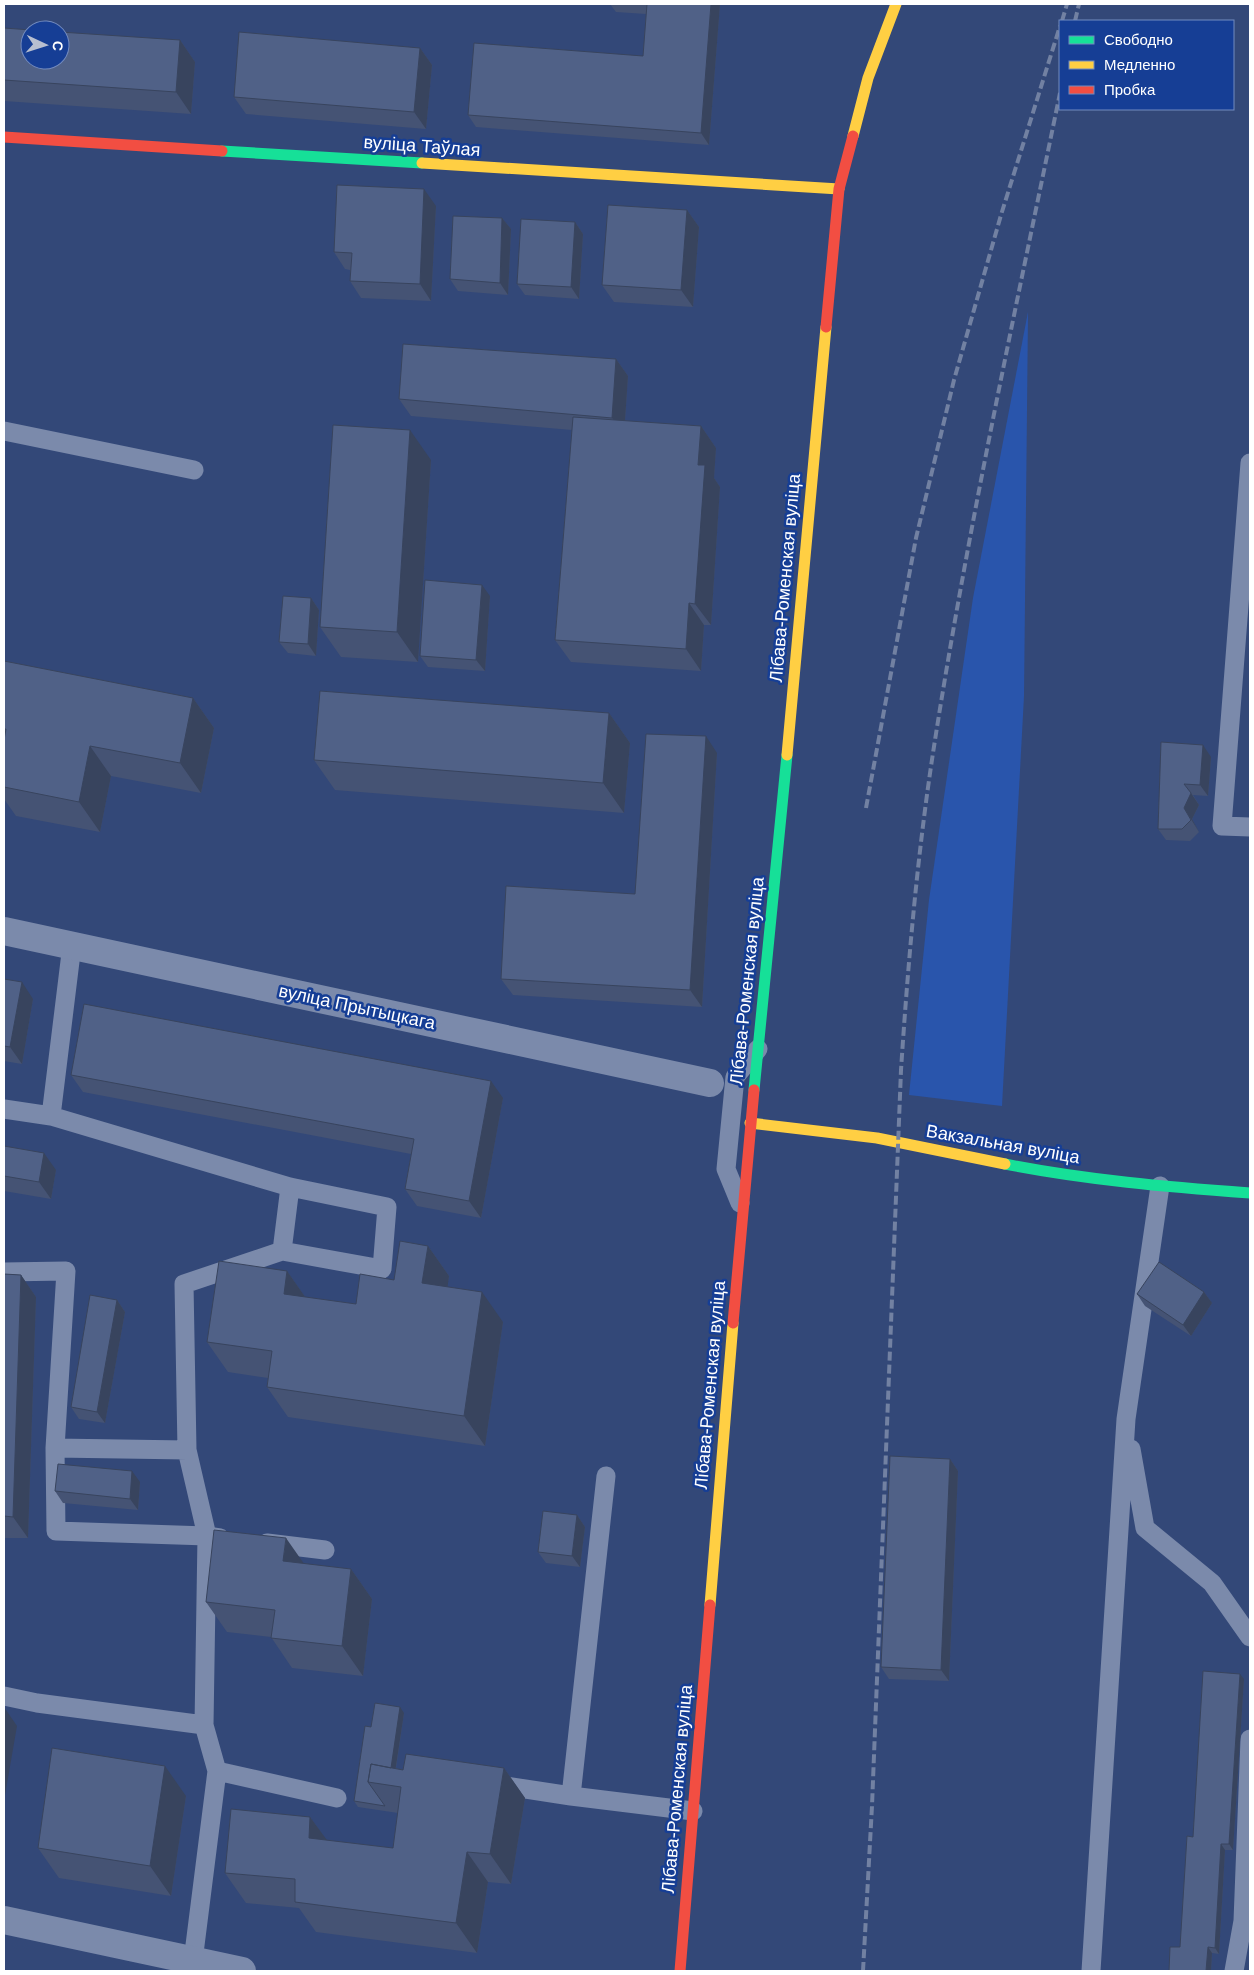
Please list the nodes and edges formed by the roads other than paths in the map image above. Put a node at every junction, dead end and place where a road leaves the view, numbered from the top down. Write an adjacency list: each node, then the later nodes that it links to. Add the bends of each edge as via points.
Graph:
1 (896, 4): 3 (main road, Лібава-Роменская вуліца, via 868,78)
2 (4, 137): 3 (main road, вуліца Таўлая)
3 (839, 190): 10 (main road, Лібава-Роменская вуліца)
4 (4, 431): 6 (lane)
5 (1250, 463): 7 (lane, via 1222,826)
6 (194, 470)
7 (1250, 827)
8 (4, 932): 9 (street, вуліца Прытыцкага)
9 (72, 945): 11 (street, вуліца Прытыцкага); 13 (lane)
10 (758, 1049): 14 (main road, Лібава-Роменская вуліца); 18 (lane, via 735,1077 726,1169)
11 (710, 1083)
12 (4, 1109): 13 (lane)
13 (51, 1116): 16 (lane)
14 (750, 1123): 15 (main road, Вакзальная вуліца, via 877,1138 1030,1169); 18 (main road, Лібава-Роменская вуліца)
15 (1160, 1186): 17 (main road, Вакзальная вуліца); 21 (lane)
16 (290, 1187): 19 (lane); 19 (lane, via 387,1207 382,1268)
17 (1250, 1193)
18 (742, 1209): 35 (main road, Лібава-Роменская вуліца)
19 (282, 1251): 23 (lane, via 184,1284)
20 (4, 1272): 22 (lane, via 66,1271)
21 (1126, 1419): 27 (lane, via 1145,1528 1212,1583); 40 (lane)
22 (56, 1448): 23 (lane); 25 (lane, via 56,1531)
23 (187, 1450): 25 (lane)
24 (606, 1476): 33 (lane)
25 (207, 1536): 26 (lane); 29 (lane)
26 (324, 1550)
27 (1250, 1637)
28 (4, 1696): 29 (lane)
29 (204, 1725): 31 (lane)
30 (1250, 1739): 41 (lane, via 1243,1922)
31 (217, 1771): 34 (lane); 37 (lane)
32 (472, 1781): 33 (lane)
33 (571, 1796): 35 (lane)
34 (337, 1798)
35 (693, 1811): 39 (main road, Лібава-Роменская вуліца)
36 (4, 1920): 37 (street)
37 (193, 1961): 38 (street)
38 (242, 1971)
39 (680, 1971)
40 (1091, 1971)
41 (1234, 1971)

